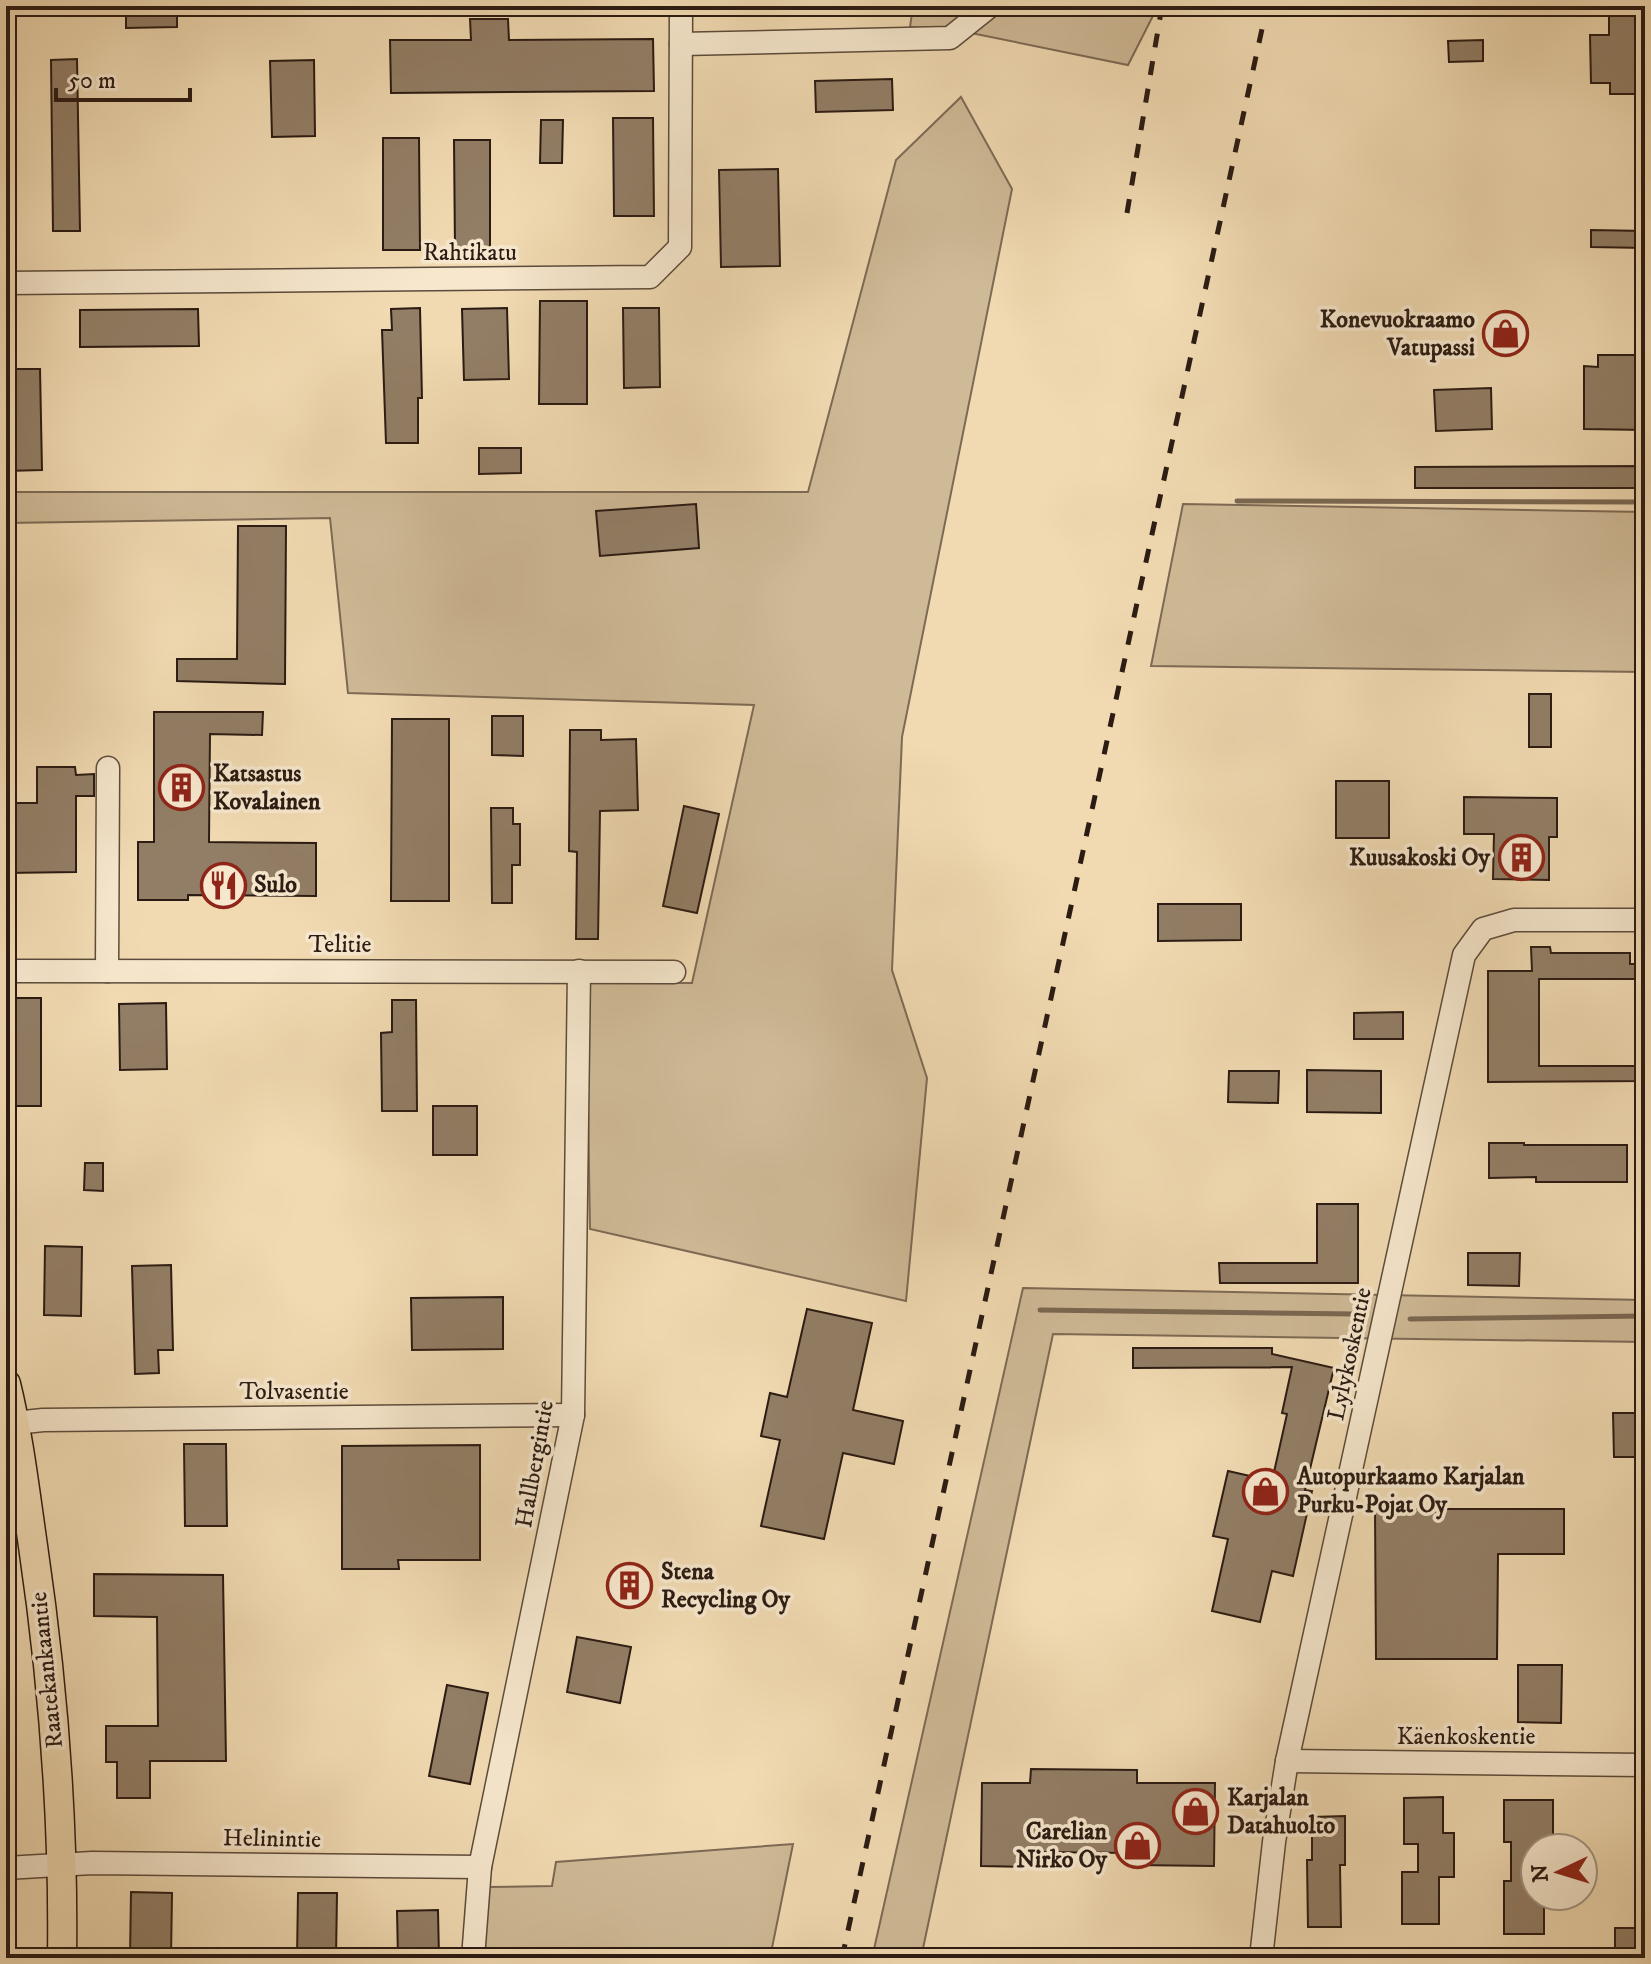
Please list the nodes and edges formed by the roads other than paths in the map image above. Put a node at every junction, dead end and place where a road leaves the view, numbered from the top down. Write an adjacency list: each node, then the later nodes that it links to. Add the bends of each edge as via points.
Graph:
1 (681, 6): 3 (street, Rahtikatu)
2 (990, 6): 3 (street, via 950,38)
3 (681, 44): 4 (street, Rahtikatu, via 680,247 650,277)
4 (6, 283)
5 (108, 768): 8 (street)
6 (1645, 920): 14 (street, Lylykoskentie, via 1514,920 1483,929 1464,955)
7 (6, 971): 8 (street, Telitie)
8 (107, 971): 9 (street, Telitie)
9 (579, 971): 10 (street, Telitie); 12 (street, Hallbergintie)
10 (674, 972)
11 (6, 1384): 13 (main road, Raatekankaantie)
12 (573, 1415): 13 (street, Tolvasentie); 17 (street, Hallbergintie)
13 (11, 1424): 16 (main road, Raatekankaantie, via 48,1651)
14 (1287, 1761): 15 (street, Käenkoskentie); 21 (street, Lylykoskentie)
15 (1645, 1765)
16 (63, 1864): 17 (street, Helinintie); 18 (street, Helinintie); 19 (main road, Raatekankaantie)
17 (480, 1867): 20 (street, Hallbergintie)
18 (6, 1868)
19 (62, 1958)
20 (473, 1958)
21 (1261, 1958)

